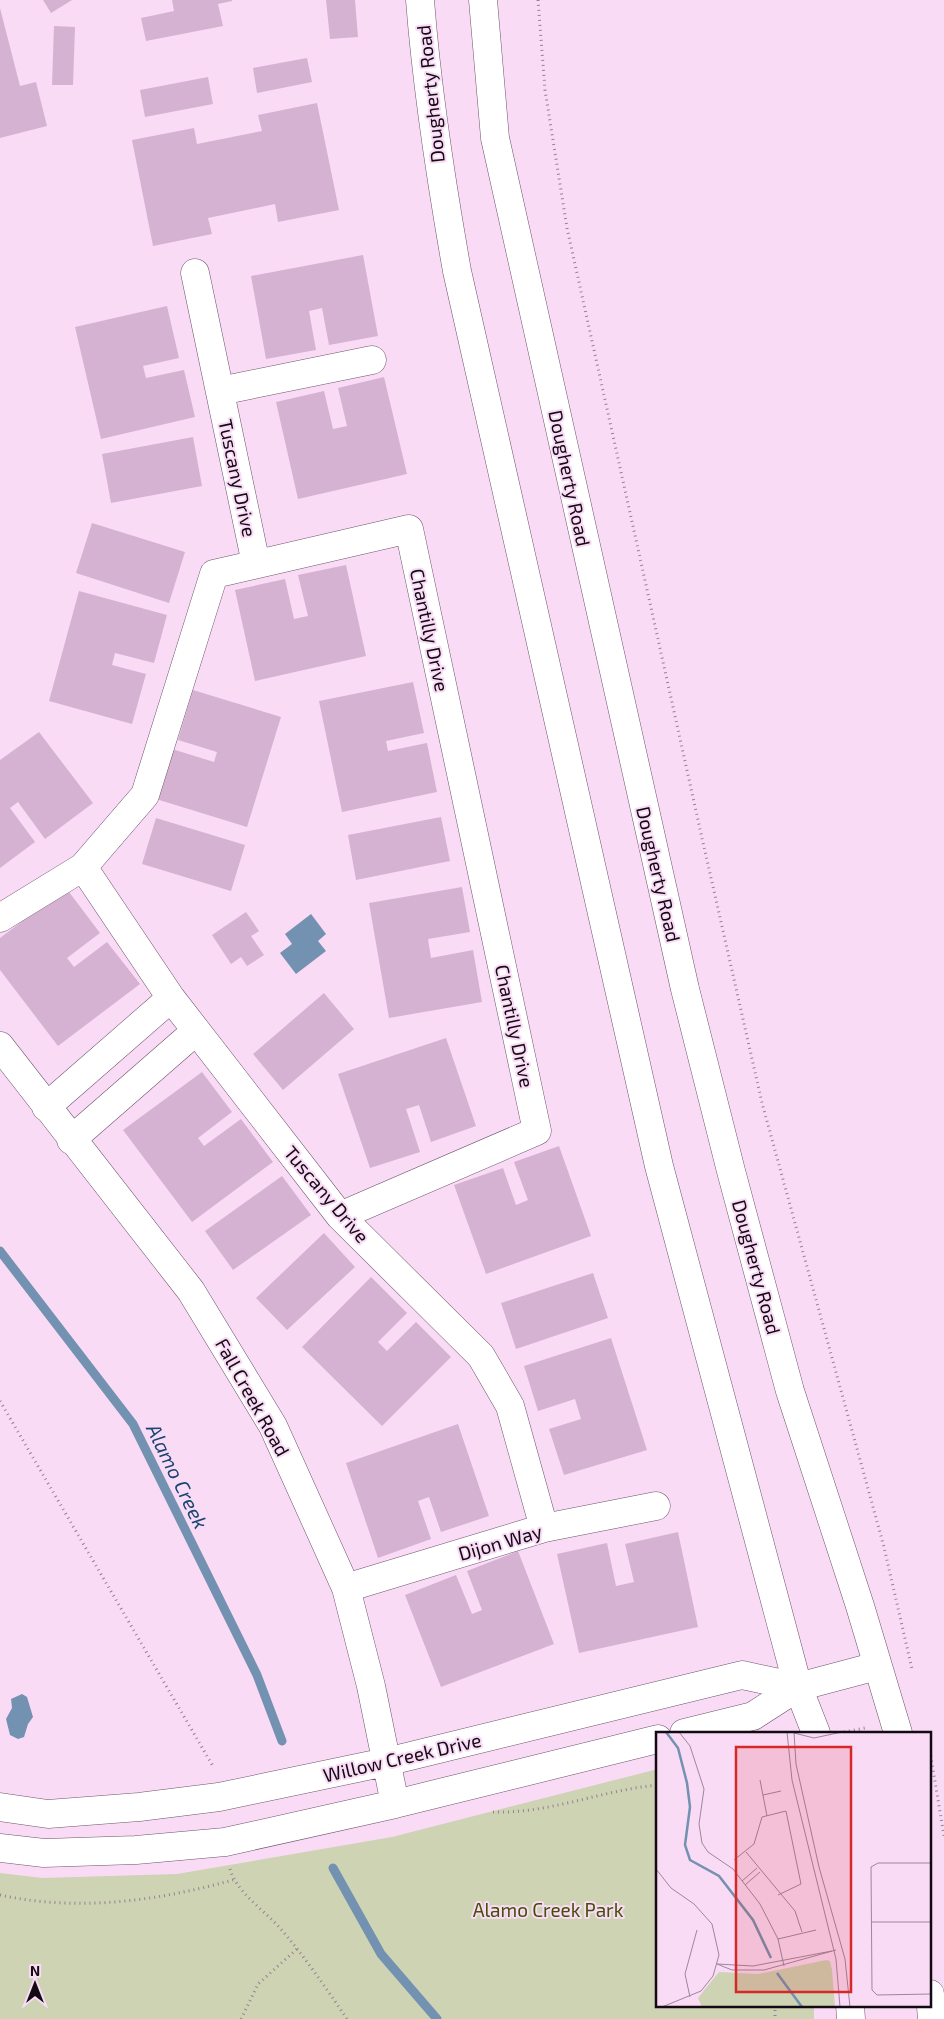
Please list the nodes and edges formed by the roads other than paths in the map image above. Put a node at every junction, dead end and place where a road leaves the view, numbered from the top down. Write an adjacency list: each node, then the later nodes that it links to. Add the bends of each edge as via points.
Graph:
1 (420, 0): 19 (street, Dougherty Road, via 438,167 459,281 659,1166)
2 (483, 0): 18 (street, Dougherty Road, via 495,138 685,989 790,1391)
3 (195, 273): 5 (street, Tuscany Drive)
4 (372, 360): 5 (street)
5 (220, 391): 6 (street, Tuscany Drive)
6 (256, 564): 7 (street, Chantilly Drive, via 214,574 145,795); 14 (street, Chantilly Drive, via 409,529 537,1131)
7 (83, 867): 8 (street, Chantilly Drive); 9 (street, Tuscany Drive)
8 (0, 918)
9 (171, 998): 10 (street, Tuscany Drive); 12 (street)
10 (196, 1031): 13 (street); 14 (street, Tuscany Drive)
11 (0, 1046): 12 (street, Fall Creek Road)
12 (46, 1107): 13 (street, Fall Creek Road)
13 (71, 1140): 17 (street, Fall Creek Road, via 191,1291 274,1426)
14 (340, 1216): 16 (street, Tuscany Drive, via 481,1356 510,1406)
15 (656, 1506): 16 (street, Dijon Way)
16 (544, 1528): 17 (street, Dijon Way)
17 (346, 1588): 24 (street, Fall Creek Road)
18 (877, 1666): 19 (street, Willow Creek Drive); 22 (street, Dougherty Road)
19 (798, 1687): 20 (street, Willow Creek Drive, via 753,1716); 21 (street, Dougherty Road); 24 (street, Willow Creek Drive, via 742,1675)
20 (688, 1732)
21 (816, 1732)
22 (898, 1732)
23 (656, 1739): 25 (street)
24 (386, 1762): 25 (street, Fall Creek Road); 26 (street, Willow Creek Drive, via 219,1797 139,1807 48,1814)
25 (395, 1804): 27 (street, via 224,1842 136,1850 44,1853)
26 (0, 1807)
27 (0, 1848)
28 (850, 2006): 30 (street)
29 (931, 2006): 31 (street)
30 (851, 2019)
31 (932, 2019)

